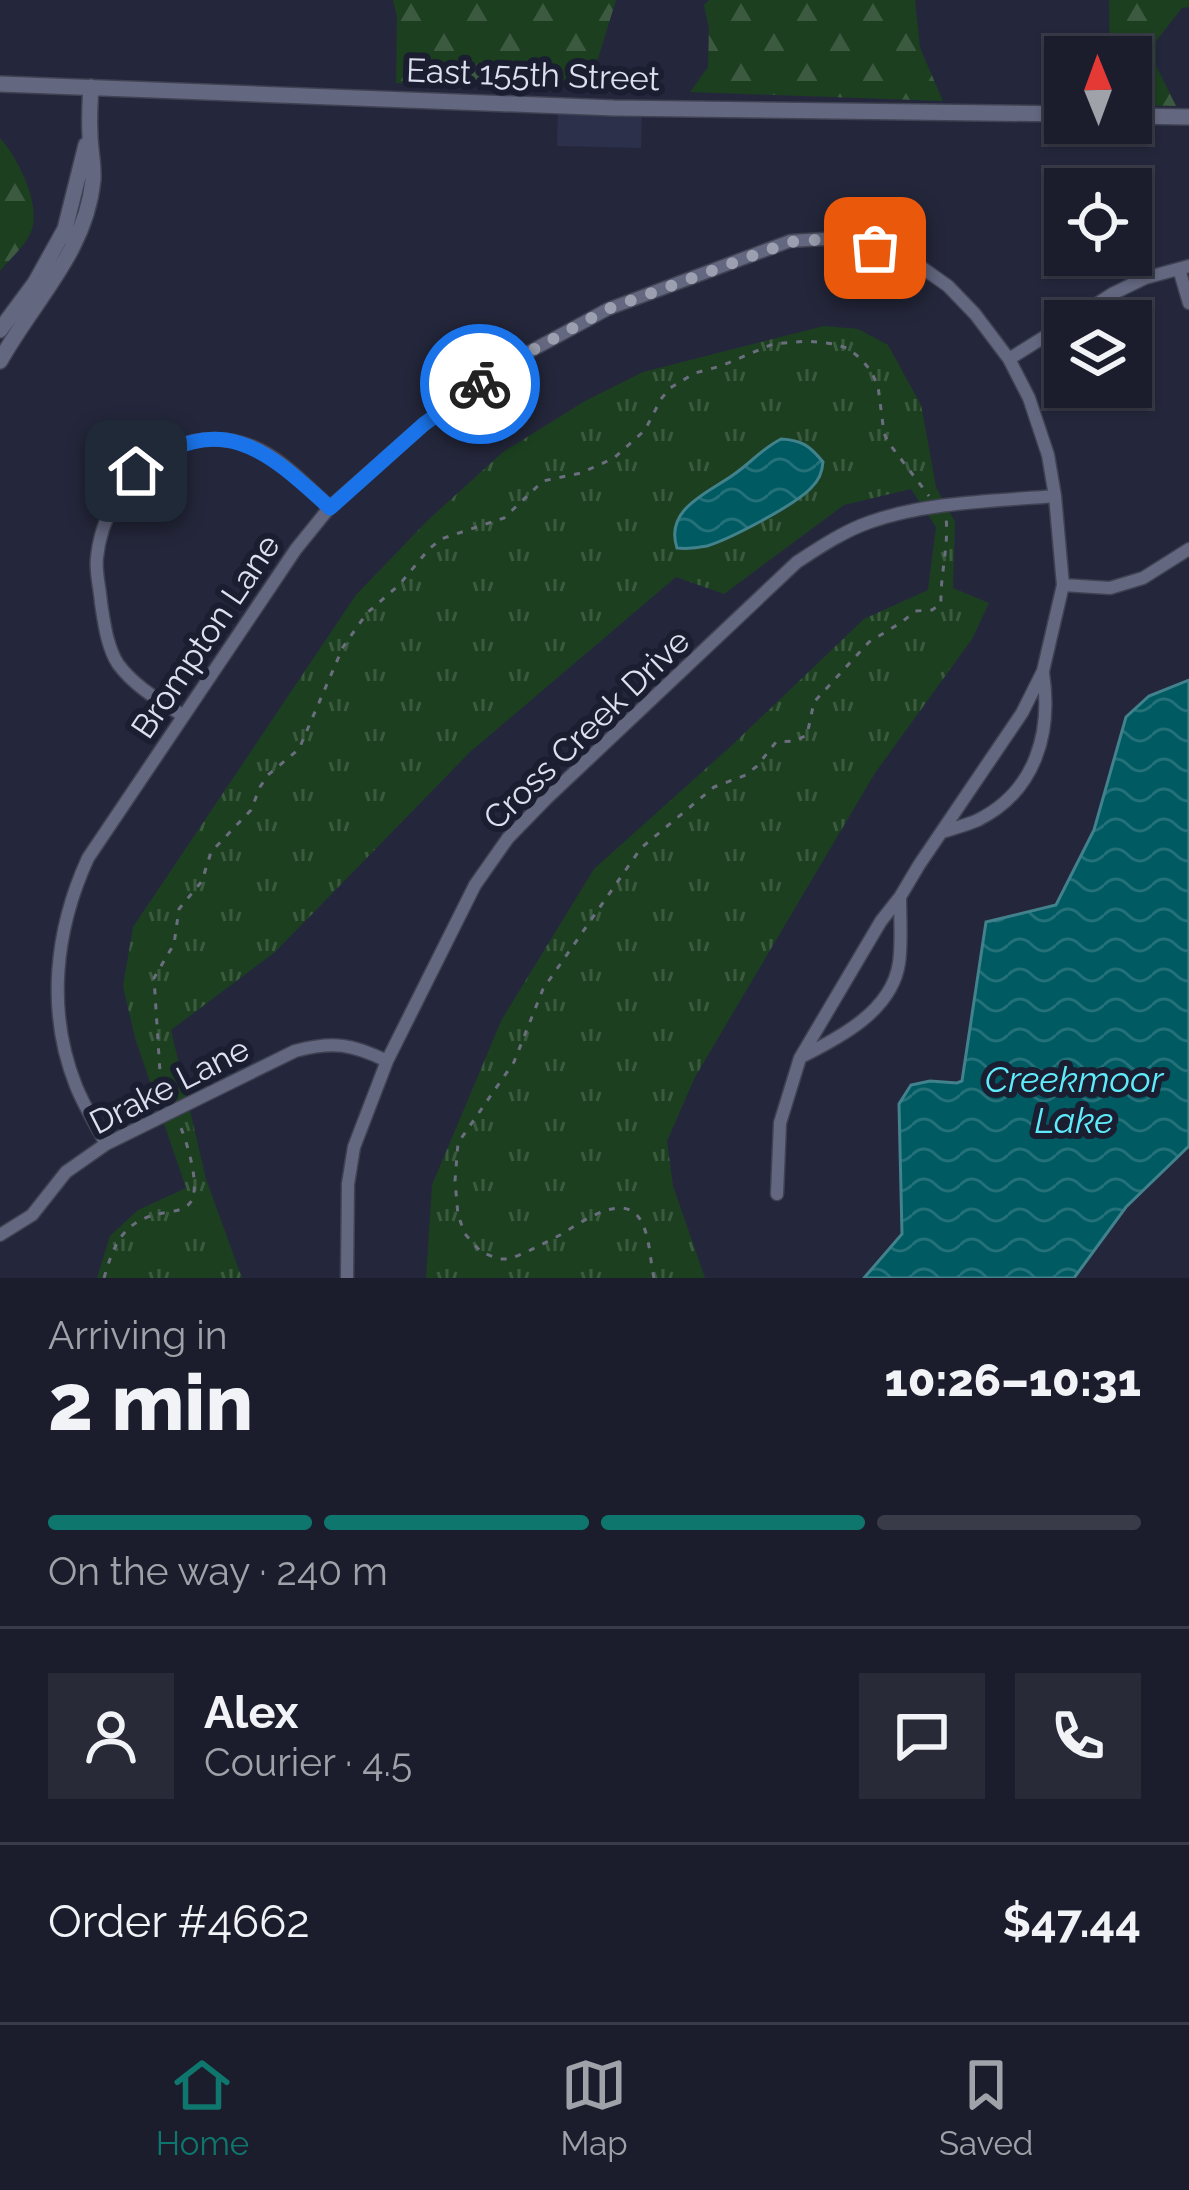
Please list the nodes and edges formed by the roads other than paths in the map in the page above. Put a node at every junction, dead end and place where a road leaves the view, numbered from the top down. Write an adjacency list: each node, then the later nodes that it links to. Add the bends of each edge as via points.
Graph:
1 (0, 84): 2 (street, East 155th Street)
2 (91, 87): 3 (street, East 155th Street); 6 (street)
3 (1044, 114)
4 (1152, 116): 5 (street)
5 (1189, 117)
6 (89, 130): 10 (street, via 64,229); 13 (street, via 88,212 66,263)
7 (1184, 267): 8 (street); 9 (street)
8 (1102, 300)
9 (1189, 303)
10 (0, 330)
11 (1044, 337): 12 (street)
12 (1010, 359): 14 (street, Brompton Lane, via 1048,455); 15 (street, Brompton Lane, via 948,286 907,257 842,238 790,242 608,309 516,359 424,424)
13 (0, 361)
14 (1055, 496): 17 (street, Brompton Lane); 23 (street, Cross Creek Drive, via 872,521 797,562 508,838 475,885)
15 (330, 508): 19 (street, Brompton Lane); 19 (street, via 280,462 231,440 163,451 125,485 96,560 104,626 115,660 136,685)
16 (1189, 549): 17 (street, via 1144,578 1110,588)
17 (1063, 586): 18 (street, Brompton Lane)
18 (1043, 671): 20 (street); 20 (street, via 1043,739 1030,773 1008,801)
19 (182, 715): 24 (street, Brompton Lane, via 88,858 59,949 67,1060)
20 (942, 832): 21 (street)
21 (900, 897): 22 (street); 22 (street, via 899,968 883,998 860,1024)
22 (800, 1058): 25 (street, via 780,1124)
23 (387, 1061): 24 (street, Drake Lane, via 356,1046 295,1051); 27 (street, Cross Creek Drive, via 354,1148)
24 (106, 1144): 26 (street, Drake Lane)
25 (777, 1194)
26 (0, 1235)
27 (347, 1278)

